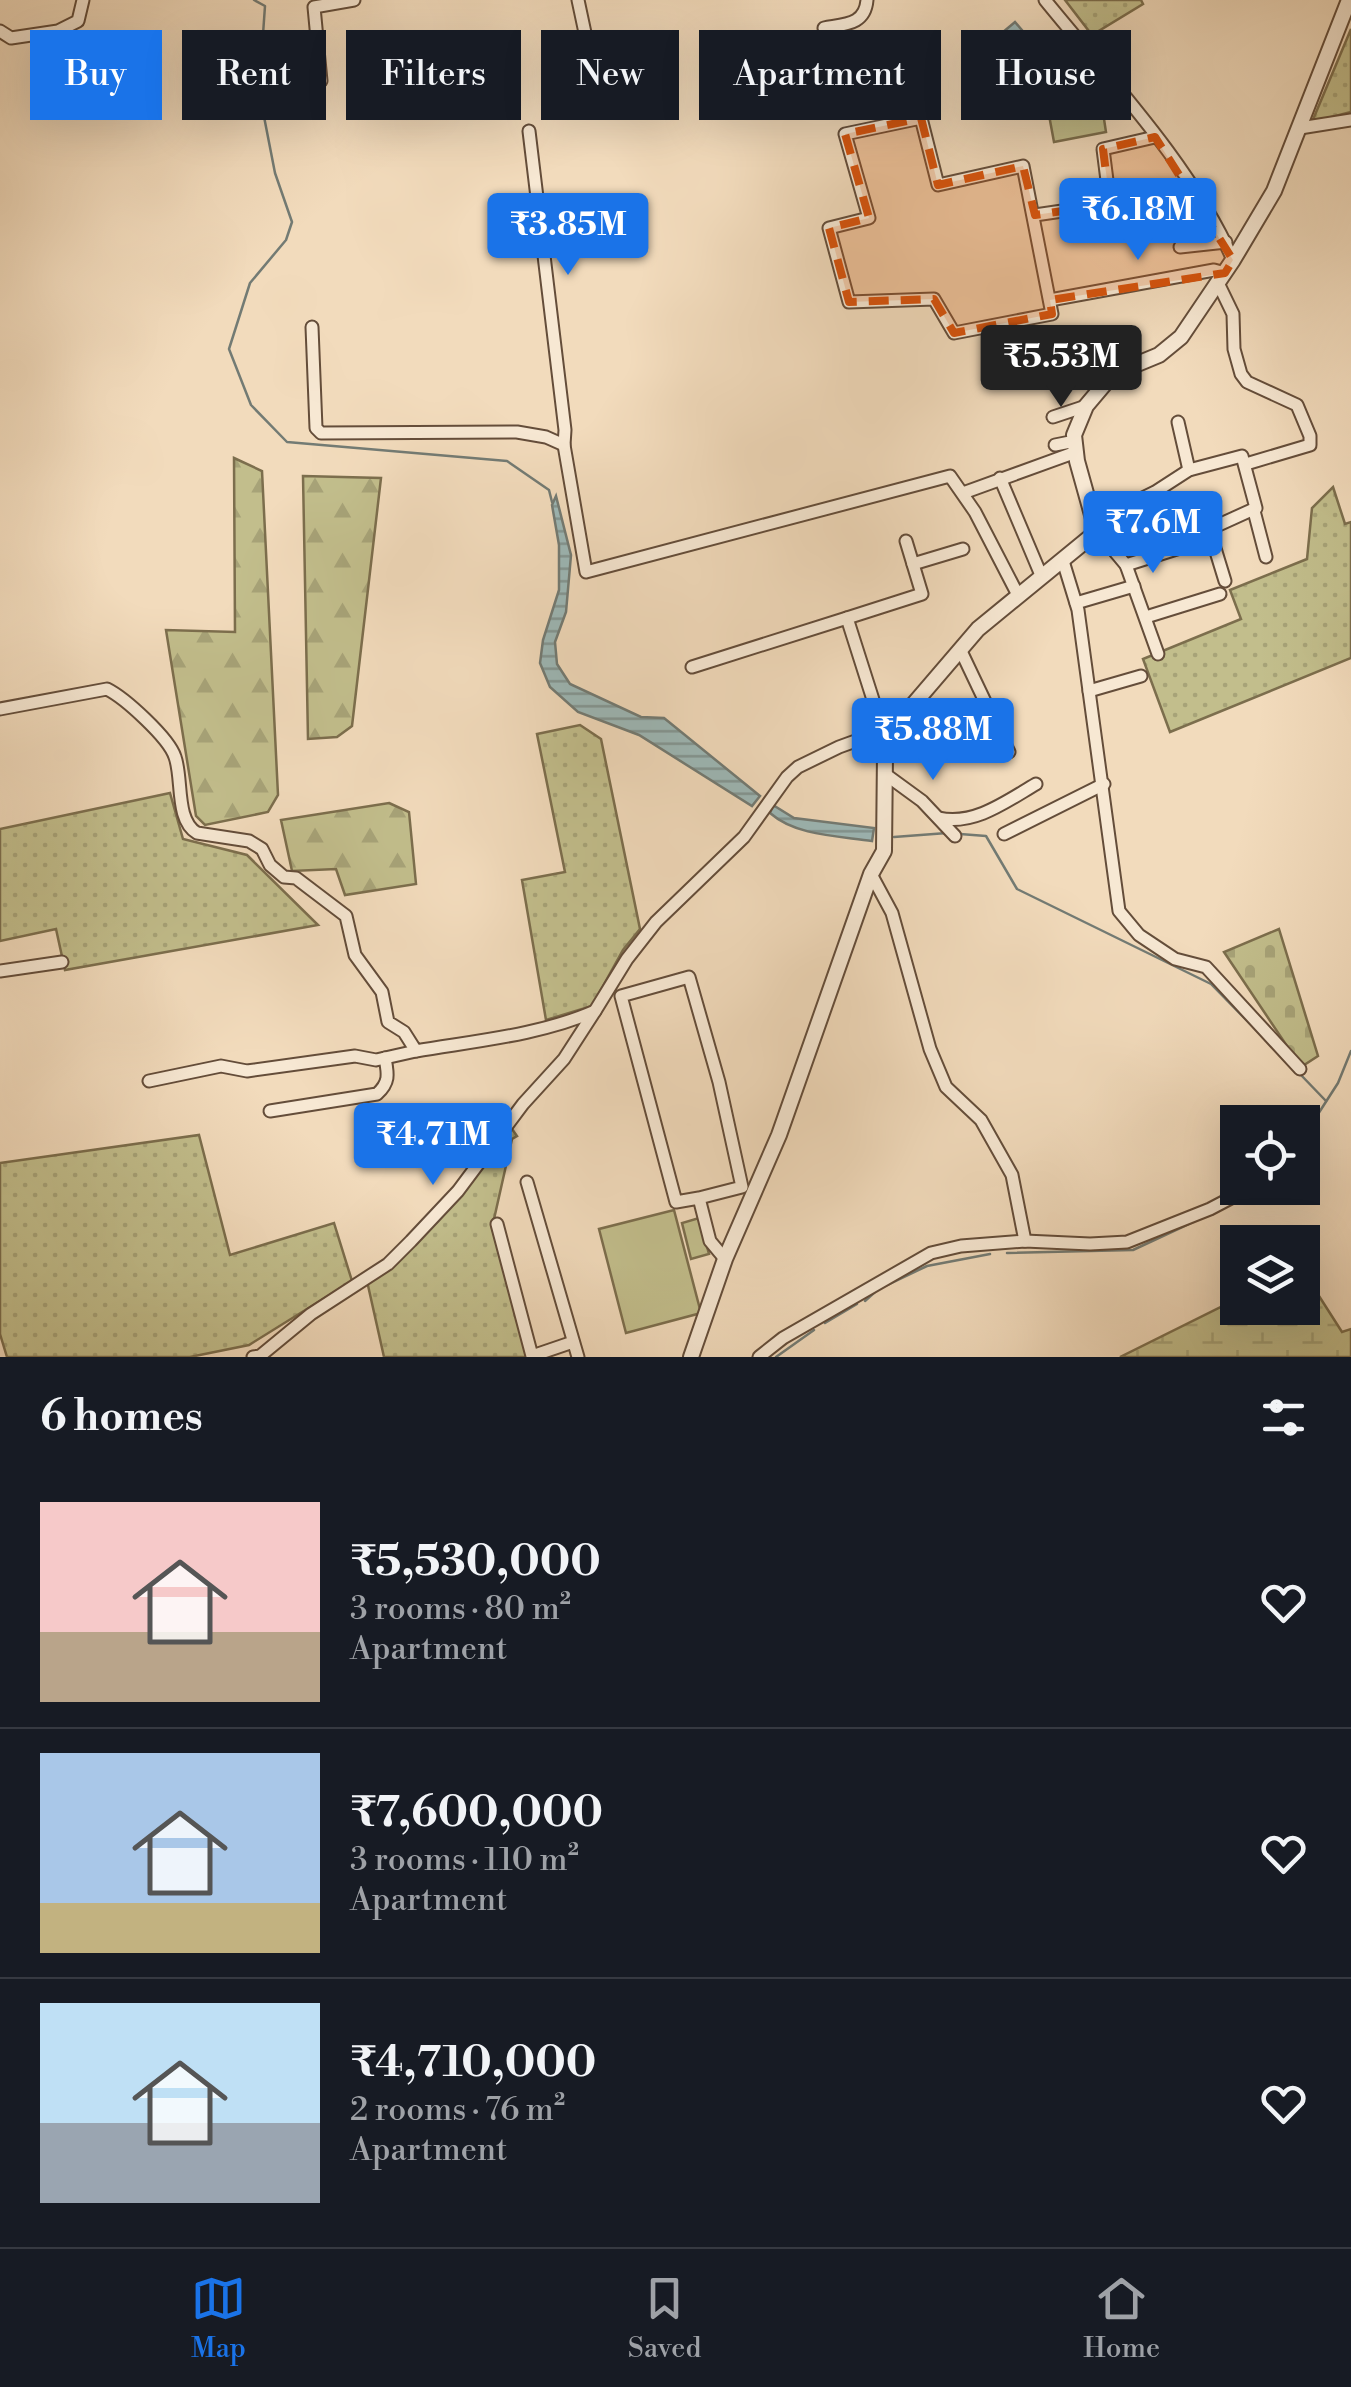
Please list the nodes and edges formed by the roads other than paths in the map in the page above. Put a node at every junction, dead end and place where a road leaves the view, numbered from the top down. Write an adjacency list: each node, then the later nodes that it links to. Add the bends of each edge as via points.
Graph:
1 (83, 0): 10 (street, via 78,22 58,32 11,38)
2 (354, 0): 8 (street, via 314,7)
3 (578, 0): 9 (street)
4 (867, 0): 7 (street, via 858,21)
5 (1046, 0): 14 (street)
6 (1349, 0): 12 (street)
7 (824, 28)
8 (316, 30)
9 (584, 30)
10 (0, 31)
11 (1351, 120): 12 (street)
12 (1300, 128): 18 (street, via 1274,191)
13 (529, 132): 24 (street)
14 (1155, 137): 15 (street, via 1103,149 1110,204); 16 (street)
15 (1035, 215): 19 (street); 19 (street, via 1023,166 938,185 921,118 846,134 869,218 829,228 849,302 934,299 954,332 1052,314)
16 (1226, 242): 17 (street); 18 (street)
17 (1180, 247)
18 (1225, 272): 19 (street); 21 (street, via 1172,346 1113,374); 27 (street, via 1241,374 1297,405 1310,436 1310,445)
19 (1050, 300)
20 (312, 327): 24 (street, via 321,434 517,432)
21 (1086, 406): 22 (street); 26 (street)
22 (1054, 417)
23 (1178, 422): 28 (street)
24 (564, 445): 30 (street, via 586,572 950,476)
25 (1055, 445): 26 (street)
26 (1076, 446): 29 (street); 32 (street)
27 (1246, 464): 28 (street, via 1237,456); 31 (street)
28 (1189, 470): 32 (street)
29 (1000, 478): 30 (street); 40 (street)
30 (964, 493): 42 (street)
31 (1254, 511): 36 (street); 44 (street, via 1210,530 1223,587)
32 (1095, 525): 37 (street, via 1082,547); 39 (street)
33 (1205, 540): 39 (street)
34 (906, 541): 38 (street)
35 (963, 548): 38 (street)
36 (1266, 557)
37 (1062, 561): 40 (street); 43 (street)
38 (913, 564): 45 (street, via 922,594)
39 (1126, 565): 41 (street)
40 (1041, 576): 42 (street)
41 (1134, 586): 43 (street); 44 (street)
42 (1018, 595): 46 (street)
43 (1076, 603): 50 (street)
44 (1146, 617): 47 (street)
45 (848, 618): 48 (street); 52 (street, via 875,706)
46 (960, 649): 52 (street); 53 (street)
47 (1158, 654)
48 (692, 667)
49 (1141, 676): 50 (street)
50 (1089, 691): 56 (street)
51 (0, 709): 64 (street, via 107,689 118,695 176,758 190,829 248,841 284,877 296,878 346,916 355,955 382,992 388,1022)
52 (894, 727): 54 (street); 63 (street, via 839,747 787,777 744,836 656,922)
53 (1009, 752)
54 (885, 774): 57 (street); 60 (street, via 884,851)
55 (1036, 784): 57 (street, via 980,815)
56 (1104, 784): 59 (street); 66 (street, via 1114,896 1126,924 1175,959 1206,967)
57 (939, 818): 58 (street)
58 (952, 833)
59 (1004, 834)
60 (871, 874): 73 (street, via 892,913 946,1086 982,1120 1012,1175); 74 (street, via 779,1135)
61 (62, 962): 62 (street)
62 (0, 971)
63 (595, 1010): 64 (street); 76 (street, via 458,1191 388,1264)
64 (416, 1051): 65 (street)
65 (385, 1058): 67 (street, via 354,1056 248,1072 221,1066); 68 (street, via 386,1086 376,1094)
66 (1300, 1069)
67 (150, 1082)
68 (270, 1111)
69 (528, 1182): 75 (street)
70 (699, 1198): 70 (street, via 742,1187 690,978 621,996 676,1202); 74 (street, via 710,1242)
71 (1220, 1204): 73 (street, via 1127,1242)
72 (497, 1224): 75 (street, via 532,1356)
73 (1025, 1241): 79 (street, via 930,1253)
74 (725, 1259): 78 (street)
75 (574, 1342): 77 (street)
76 (253, 1357)
77 (578, 1357)
78 (691, 1357)
79 (759, 1357)

